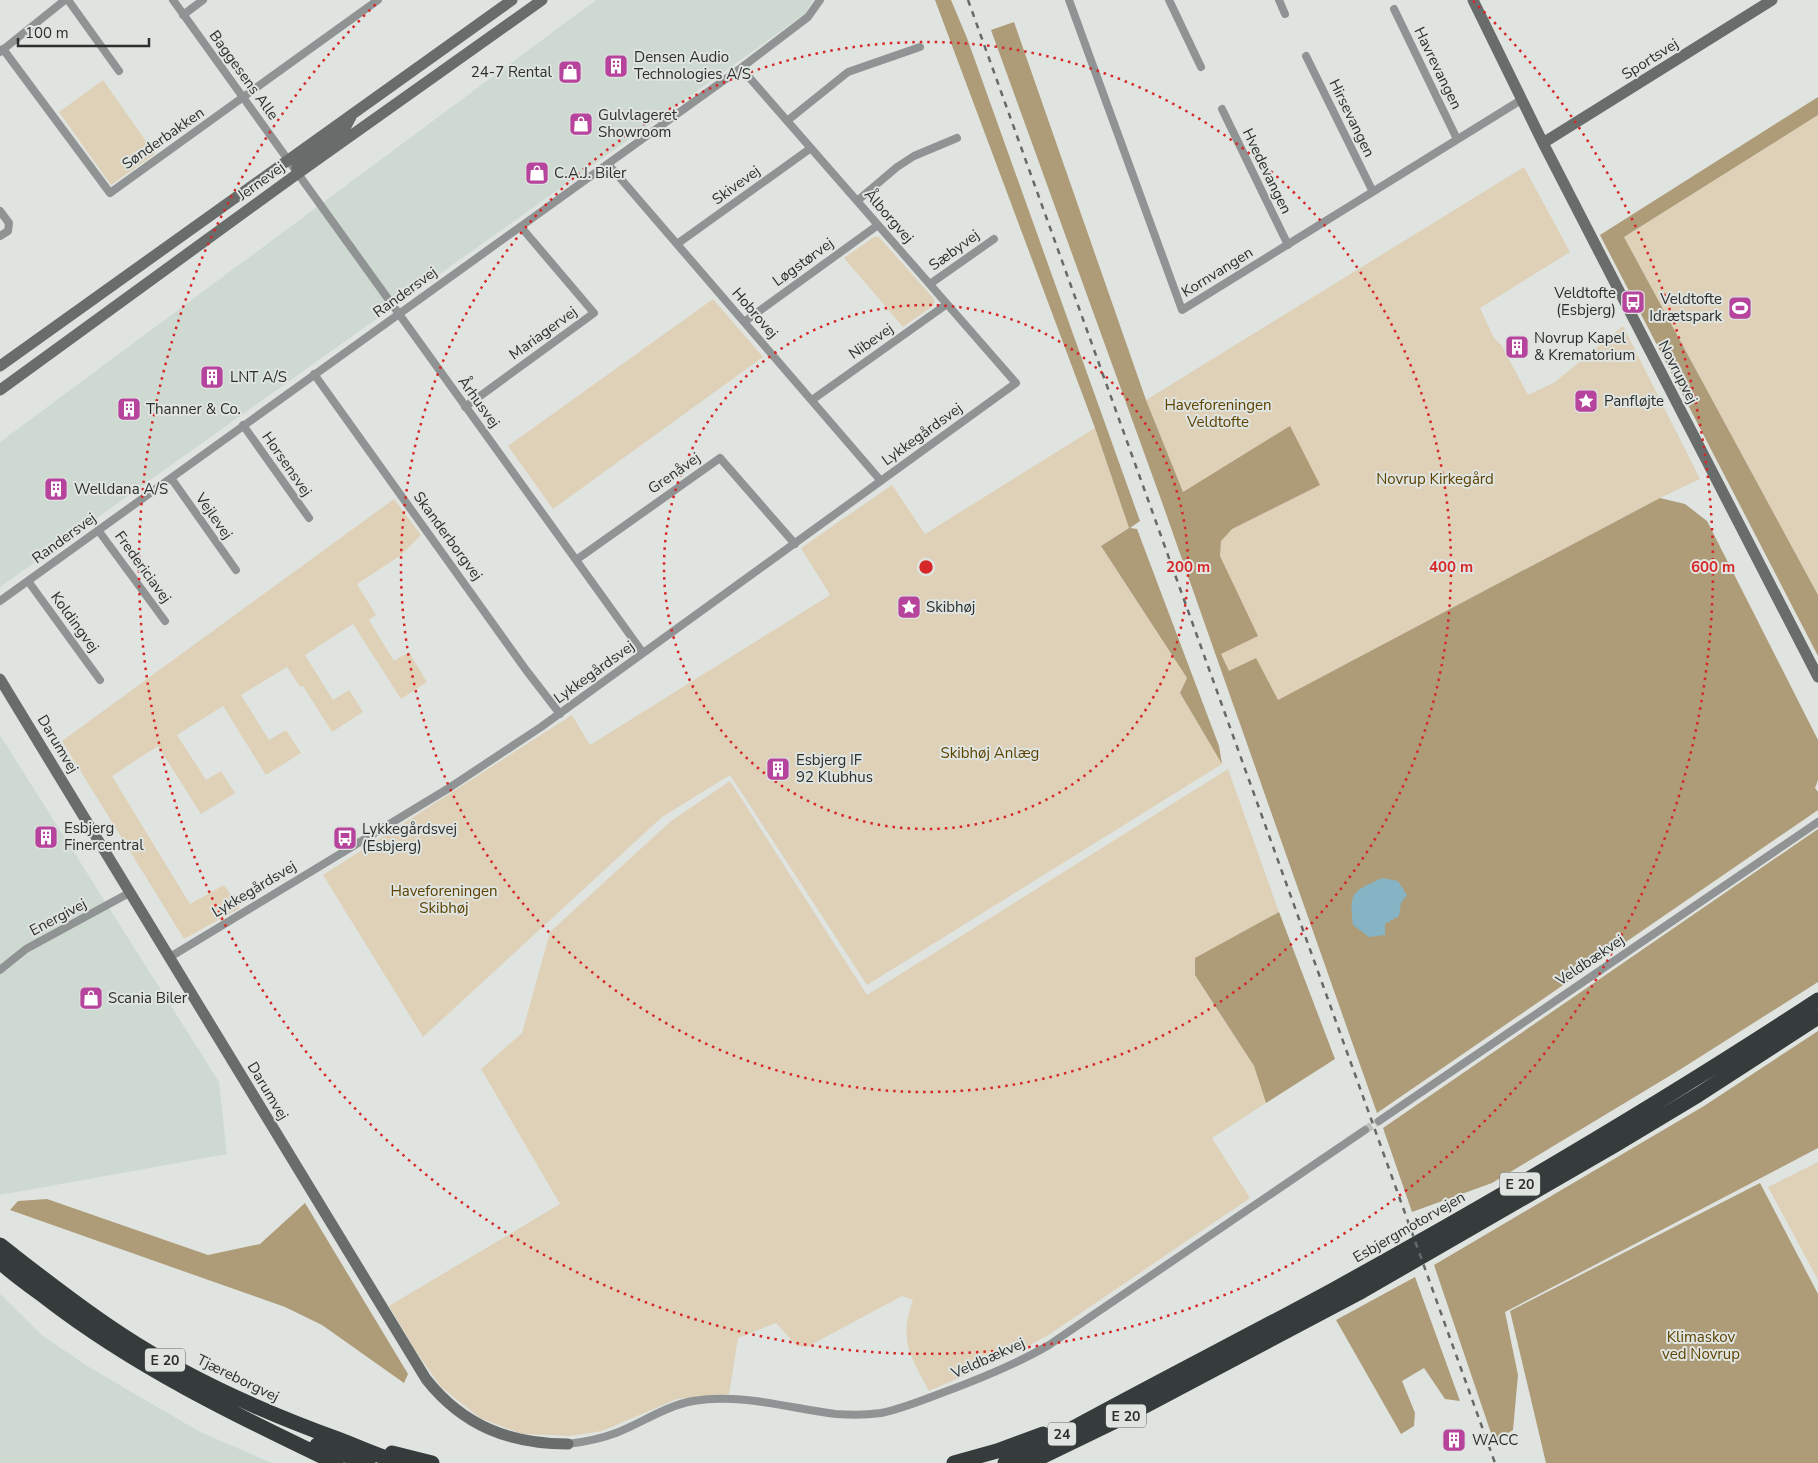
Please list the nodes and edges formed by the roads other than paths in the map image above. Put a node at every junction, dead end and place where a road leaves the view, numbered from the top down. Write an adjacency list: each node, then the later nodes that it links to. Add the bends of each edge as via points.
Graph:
1 (66, 0): 17 (street); 21 (street)
2 (172, 0): 15 (street, Baggesens Alle)
3 (203, 0): 15 (street)
4 (378, 0): 22 (street, Sønderbakken)
5 (512, 0): 25 (street, Jernevej)
6 (542, 0): 32 (street, Jernevej)
7 (820, 0): 20 (street, Randersvej, via 808,17)
8 (1069, 0): 42 (street, Kornvangen, via 1182,310)
9 (1168, 0): 19 (street)
10 (1278, 0): 14 (street)
11 (1473, 0): 23 (street, Novrupvej)
12 (1772, 0): 29 (street, Sportsvej)
13 (1394, 8): 28 (street, Havrevangen)
14 (1285, 14)
15 (183, 15): 22 (street, Baggesens Alle)
16 (920, 46): 26 (street, via 848,72)
17 (2, 50): 22 (street, Sønderbakken, via 110,193)
18 (1306, 56): 33 (street, Hirsevangen)
19 (1201, 66)
20 (741, 68): 26 (street, Ålborgvej); 31 (street, Randersvej)
21 (119, 71)
22 (243, 98): 32 (street, Baggesens Alle)
23 (1521, 100): 28 (street, Kornvangen); 29 (street, Novrupvej)
24 (1222, 109): 42 (street, Hvedevangen)
25 (354, 113): 32 (street, Jernevej); 32 (street, via 344,130)
26 (788, 121): 30 (street, Ålborgvej)
27 (957, 138): 34 (street, via 914,156)
28 (1457, 139): 33 (street, Kornvangen)
29 (1543, 143): 65 (street, Novrupvej)
30 (811, 148): 34 (street, Ålborgvej); 41 (street, Skivevej)
31 (608, 164): 38 (street, Randersvej); 41 (street, Hobrovej)
32 (293, 167): 36 (street, Jernevej); 36 (street, via 243,205); 45 (street, Århusvej); 47 (street, Jernevej)
33 (1374, 192): 42 (street, Kornvangen)
34 (857, 201): 37 (street, Ålborgvej)
35 (0, 211): 39 (street, via 9,223 8,231)
36 (239, 216): 50 (street, Jernevej)
37 (878, 225): 43 (street, Ålborgvej); 46 (street, Løgstørvej)
38 (520, 227): 45 (street, Randersvej); 52 (street, Mariagervej, via 594,313)
39 (0, 236)
40 (994, 239): 43 (street, Sæbyvej)
41 (677, 244): 46 (street, Hobrovej)
42 (1288, 245)
43 (930, 284): 44 (street, Ålborgvej)
44 (947, 304): 49 (street, Ålborgvej); 51 (street, Nibevej)
45 (399, 314): 48 (street, Randersvej); 52 (street, Århusvej)
46 (744, 322): 51 (street, Hobrovej)
47 (0, 366)
48 (314, 374): 53 (street, Randersvej); 68 (street, Skanderborgvej)
49 (1016, 383): 55 (street, Lykkegårdsvej)
50 (0, 390)
51 (812, 400): 55 (street, Hobrovej)
52 (465, 407): 59 (street, Århusvej)
53 (243, 425): 54 (street, Randersvej); 56 (street, Horsensvej)
54 (170, 478): 57 (street, Randersvej); 60 (street, Vejlevej)
55 (881, 481): 58 (street, Lykkegårdsvej)
56 (309, 518)
57 (98, 530): 61 (street, Randersvej); 63 (street, Fredericiavej)
58 (795, 544): 59 (street, Grenåvej, via 720,458); 64 (street, Lykkegårdsvej)
59 (576, 560): 64 (street, Århusvej)
60 (236, 570)
61 (28, 581): 62 (street, Randersvej); 67 (street, Koldingvej)
62 (0, 601)
63 (165, 621)
64 (643, 653): 68 (street, Lykkegårdsvej)
65 (1818, 677)
66 (0, 679): 70 (street, Darumvej)
67 (100, 680)
68 (560, 714): 71 (street, Lykkegårdsvej, via 449,788)
69 (1818, 822): 75 (street, Veldbækvej)
70 (131, 892): 71 (street, Darumvej); 72 (street, Energivej, via 26,950)
71 (170, 957): 82 (street, Darumvej, via 431,1386 458,1411 488,1429 536,1443)
72 (0, 970)
73 (1818, 1000): 79 (highway, Esbjergmotorvejen / E 20, via 1550,1167 1334,1289)
74 (1818, 1017): 89 (highway, Esbjergmotorvejen / E 20, via 1615,1145 1379,1281 1124,1417)
75 (1379, 1121)
76 (1365, 1130): 82 (street, Veldbækvej, via 1049,1344 1014,1364 957,1387 880,1413 838,1414 742,1399 691,1401 616,1433)
77 (0, 1245): 81 (highway, Tjæreborgvej / E 20, via 63,1295 180,1369 269,1413)
78 (0, 1262): 80 (highway, E 20, via 74,1320 154,1371)
79 (1119, 1403): 87 (highway, E 20, via 1031,1439); 88 (highway, Esbjergmotorvejen / 24)
80 (244, 1419): 83 (highway); 84 (highway, E 20)
81 (349, 1444): 85 (highway, Tjæreborgvej / E 20); 86 (highway, E 20)
82 (568, 1444)
83 (336, 1463)
84 (368, 1463)
85 (402, 1463)
86 (432, 1463)
87 (954, 1463)
88 (1005, 1463)
89 (1029, 1463)

